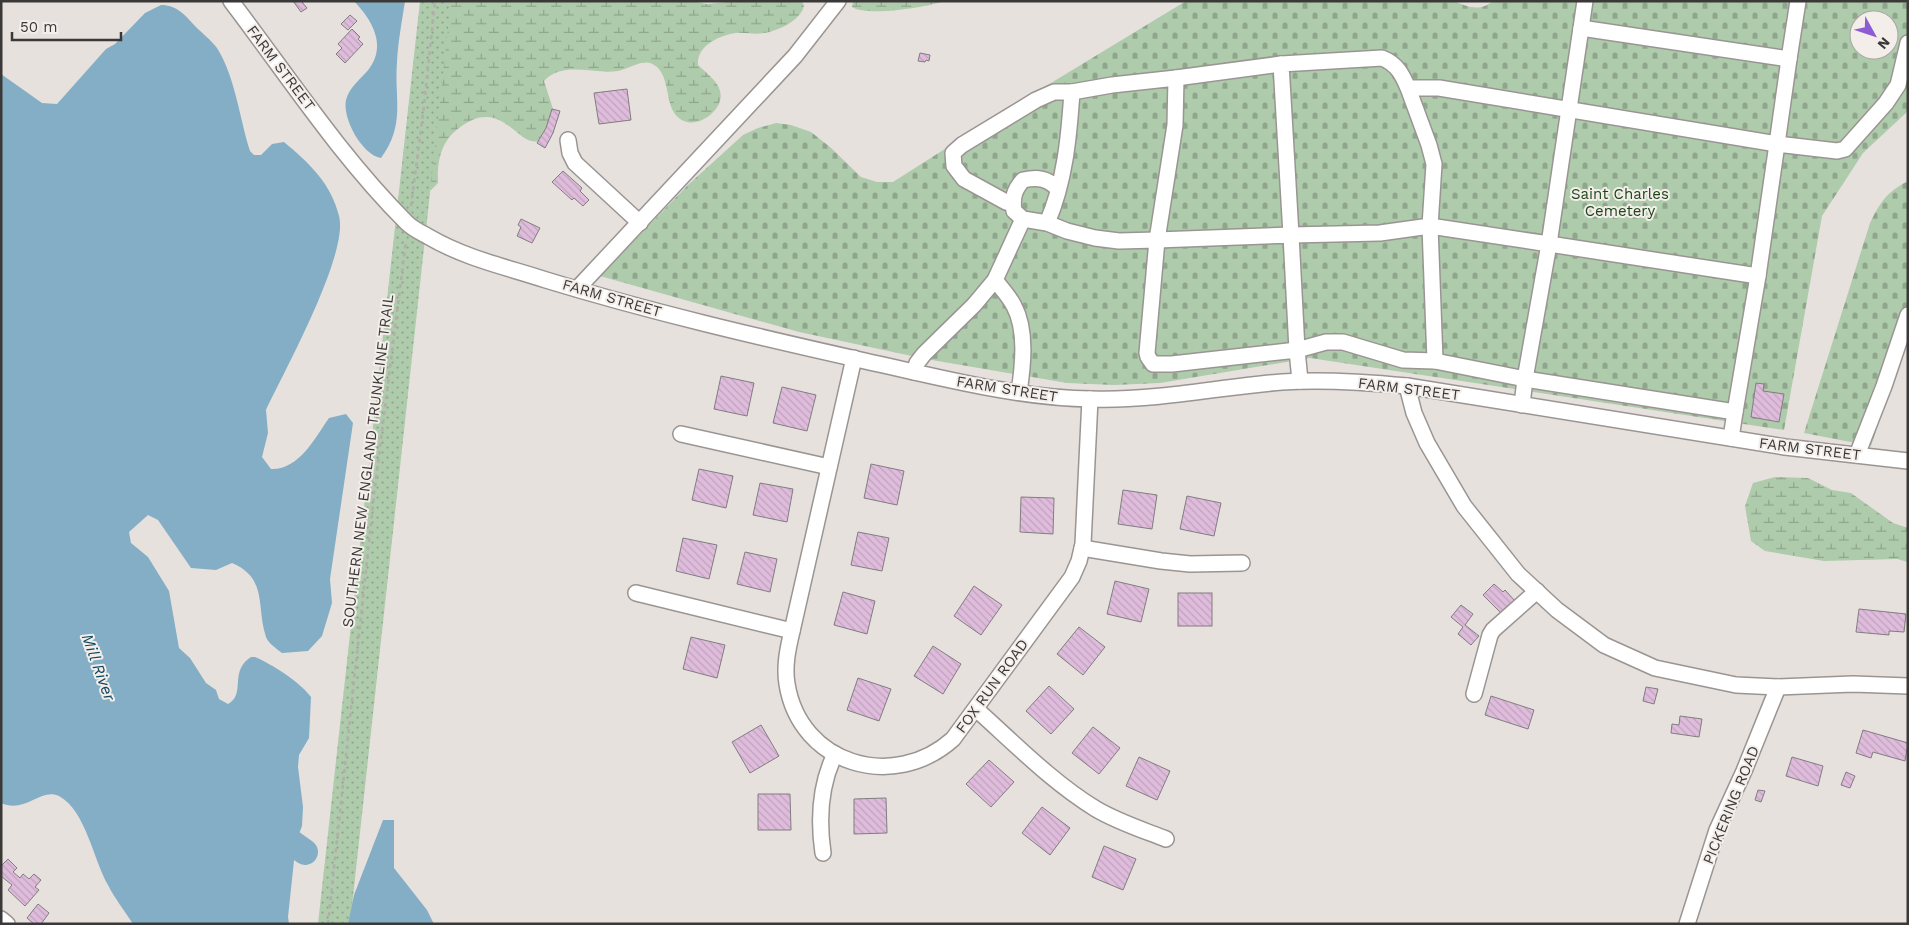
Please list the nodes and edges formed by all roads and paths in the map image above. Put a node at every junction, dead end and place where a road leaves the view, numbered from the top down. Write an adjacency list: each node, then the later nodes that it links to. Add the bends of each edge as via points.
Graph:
1 (231, 1): 21 (street, FARM STREET, via 355,166)
2 (435, 1): 21 (path, SOUTHERN NEW ENGLAND TRUNKLINE TRAIL)
3 (838, 1): 20 (street, via 795,56)
4 (1585, 1): 6 (street)
5 (1798, 1): 8 (street)
6 (1581, 28): 8 (street); 13 (street)
7 (1908, 44): 15 (street, via 1898,84 1886,103 1845,148 1837,151)
8 (1789, 59): 15 (street)
9 (1281, 64): 10 (street); 11 (street, via 1382,58 1401,71); 23 (street)
10 (1176, 78): 12 (street); 24 (street, via 1175,125)
11 (1408, 88): 13 (street, via 1439,88); 22 (street, via 1434,164)
12 (1072, 92): 16 (street, via 1069,136); 17 (street, via 1054,92 1036,100 953,153 954,166 964,179)
13 (1568, 110): 15 (street); 25 (street)
14 (568, 140): 20 (street, via 575,163)
15 (1777, 144): 26 (street)
16 (1058, 189): 17 (street, via 1042,178 1023,180 1015,189); 19 (street)
17 (1013, 203): 18 (street, via 1014,211)
18 (1023, 219): 19 (street); 27 (street)
19 (1047, 222): 24 (street, via 1095,238)
20 (640, 223): 28 (street)
21 (408, 224): 28 (street, FARM STREET, via 455,251); 60 (path, SOUTHERN NEW ENGLAND TRUNKLINE TRAIL, via 374,495)
22 (1430, 226): 23 (street, via 1380,233); 25 (street); 32 (street)
23 (1291, 235): 24 (street); 30 (street)
24 (1157, 240): 30 (street, via 1147,353 1153,364)
25 (1550, 244): 26 (street); 34 (street)
26 (1758, 276): 40 (street)
27 (995, 280): 33 (street, via 924,354); 37 (street, via 1015,308 1019,321 1022,345)
28 (577, 289): 31 (street, FARM STREET, via 742,333)
29 (1908, 315): 43 (street)
30 (1297, 350): 32 (street, via 1326,342 1343,342 1403,360); 35 (street)
31 (854, 358): 33 (street, FARM STREET); 45 (street, FOX RUN ROAD)
32 (1435, 362): 34 (street)
33 (914, 372): 37 (street, FARM STREET)
34 (1525, 379): 39 (street); 40 (street)
35 (1300, 381): 36 (street, FARM STREET); 38 (street, FARM STREET, via 1158,397)
36 (1407, 386): 39 (street, FARM STREET); 48 (street, via 1427,443 1464,506 1518,574)
37 (1019, 392): 38 (street, FARM STREET)
38 (1090, 400): 46 (street, FOX RUN ROAD)
39 (1522, 405): 42 (street, FARM STREET)
40 (1735, 412): 42 (street)
41 (680, 434): 45 (street)
42 (1731, 438): 43 (street, FARM STREET)
43 (1857, 455): 44 (street, FARM STREET)
44 (1908, 461)
45 (829, 466): 50 (street, FOX RUN ROAD)
46 (1082, 548): 47 (street, via 1190,564); 54 (street, FOX RUN ROAD, via 1072,577)
47 (1242, 563)
48 (1537, 591): 52 (street, via 1604,644 1655,668 1736,685); 53 (street, via 1493,630)
49 (636, 593): 50 (street)
50 (792, 630): 55 (street, FOX RUN ROAD, via 786,674 792,704 807,730)
51 (1908, 686): 52 (street)
52 (1778, 687): 61 (street, PICKERING ROAD, via 1717,830)
53 (1474, 694)
54 (976, 709): 55 (street, FOX RUN ROAD, via 945,746 918,761 878,767 858,764); 56 (street, via 1047,773 1097,810)
55 (835, 754): 57 (street, via 828,769 821,802)
56 (1166, 839)
57 (823, 853)
58 (1, 919): 59 (street)
59 (7, 924)
60 (328, 924)
61 (1687, 924)

